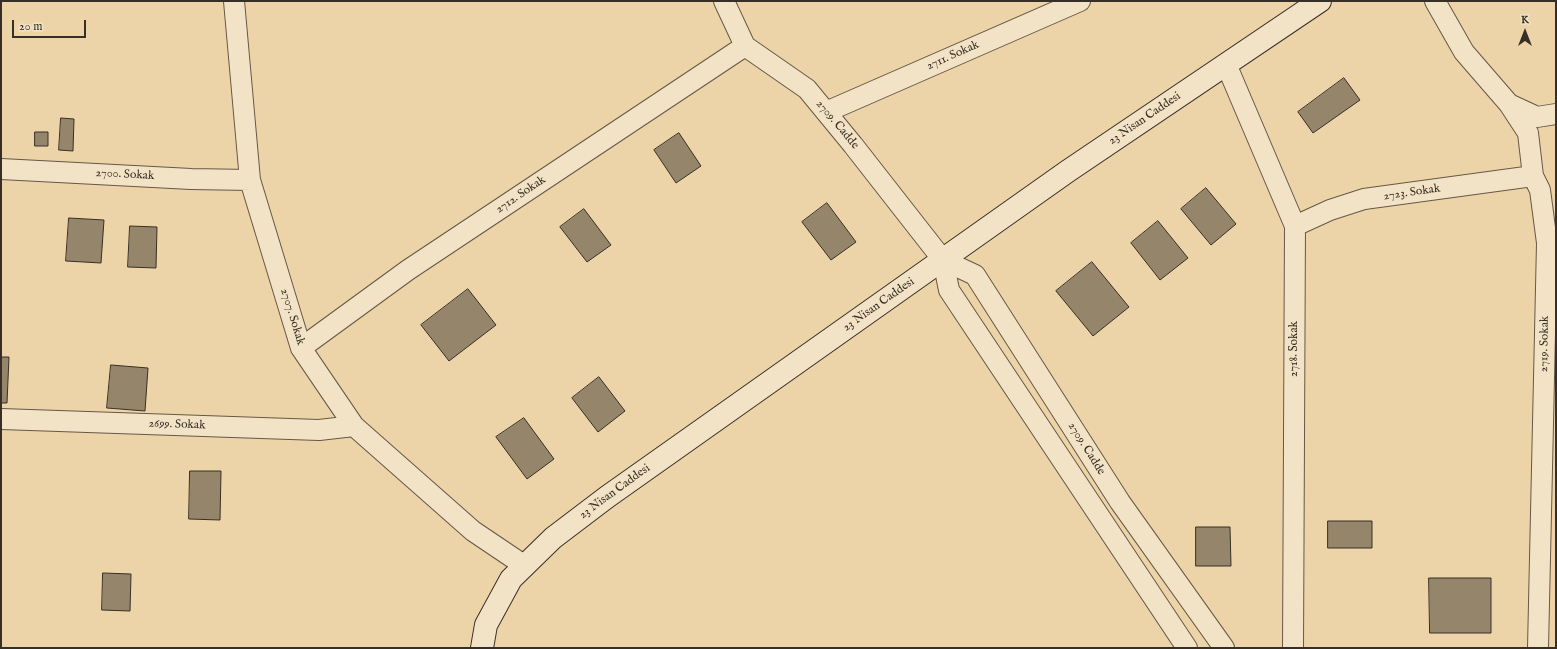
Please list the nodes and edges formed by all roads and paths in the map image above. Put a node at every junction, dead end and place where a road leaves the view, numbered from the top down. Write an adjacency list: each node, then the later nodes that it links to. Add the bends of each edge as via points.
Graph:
1 (234, 1): 13 (street, 2707. Sokak)
2 (724, 1): 6 (street)
3 (1080, 1): 9 (street, 2711. Sokak)
4 (1320, 1): 7 (main road, 23 Nisan Caddesi)
5 (1435, 1): 8 (street, 2719. Sokak, via 1464,52)
6 (745, 46): 9 (street, 2709. Cadde, via 807,89); 16 (street, 2712. Sokak, via 414,266)
7 (1226, 64): 14 (street, 2718. Sokak); 15 (main road, 23 Nisan Caddesi)
8 (1509, 104): 10 (street, via 1537,117); 12 (street, 2719. Sokak, via 1528,133)
9 (826, 112): 15 (street, 2709. Cadde)
10 (1556, 114)
11 (1, 169): 13 (street, 2700. Sokak)
12 (1533, 176): 14 (street, 2723. Sokak, via 1364,199 1330,210); 24 (street, 2719. Sokak, via 1540,190 1547,243)
13 (250, 180): 16 (street, 2707. Sokak)
14 (1295, 226): 23 (street, 2718. Sokak)
15 (943, 260): 19 (main road, 23 Nisan Caddesi, via 607,498 553,538); 21 (street, 2709. Cadde, via 949,290); 22 (street, 2709. Cadde, via 975,275 1120,502)
16 (301, 348): 18 (street, 2707. Sokak)
17 (1, 419): 18 (street, 2699. Sokak, via 319,430)
18 (354, 426): 19 (street, 2707. Sokak, via 473,531)
19 (525, 566): 20 (main road, 23 Nisan Caddesi, via 511,579 486,625)
20 (482, 648)
21 (1187, 648)
22 (1224, 648)
23 (1293, 648)
24 (1538, 648)

